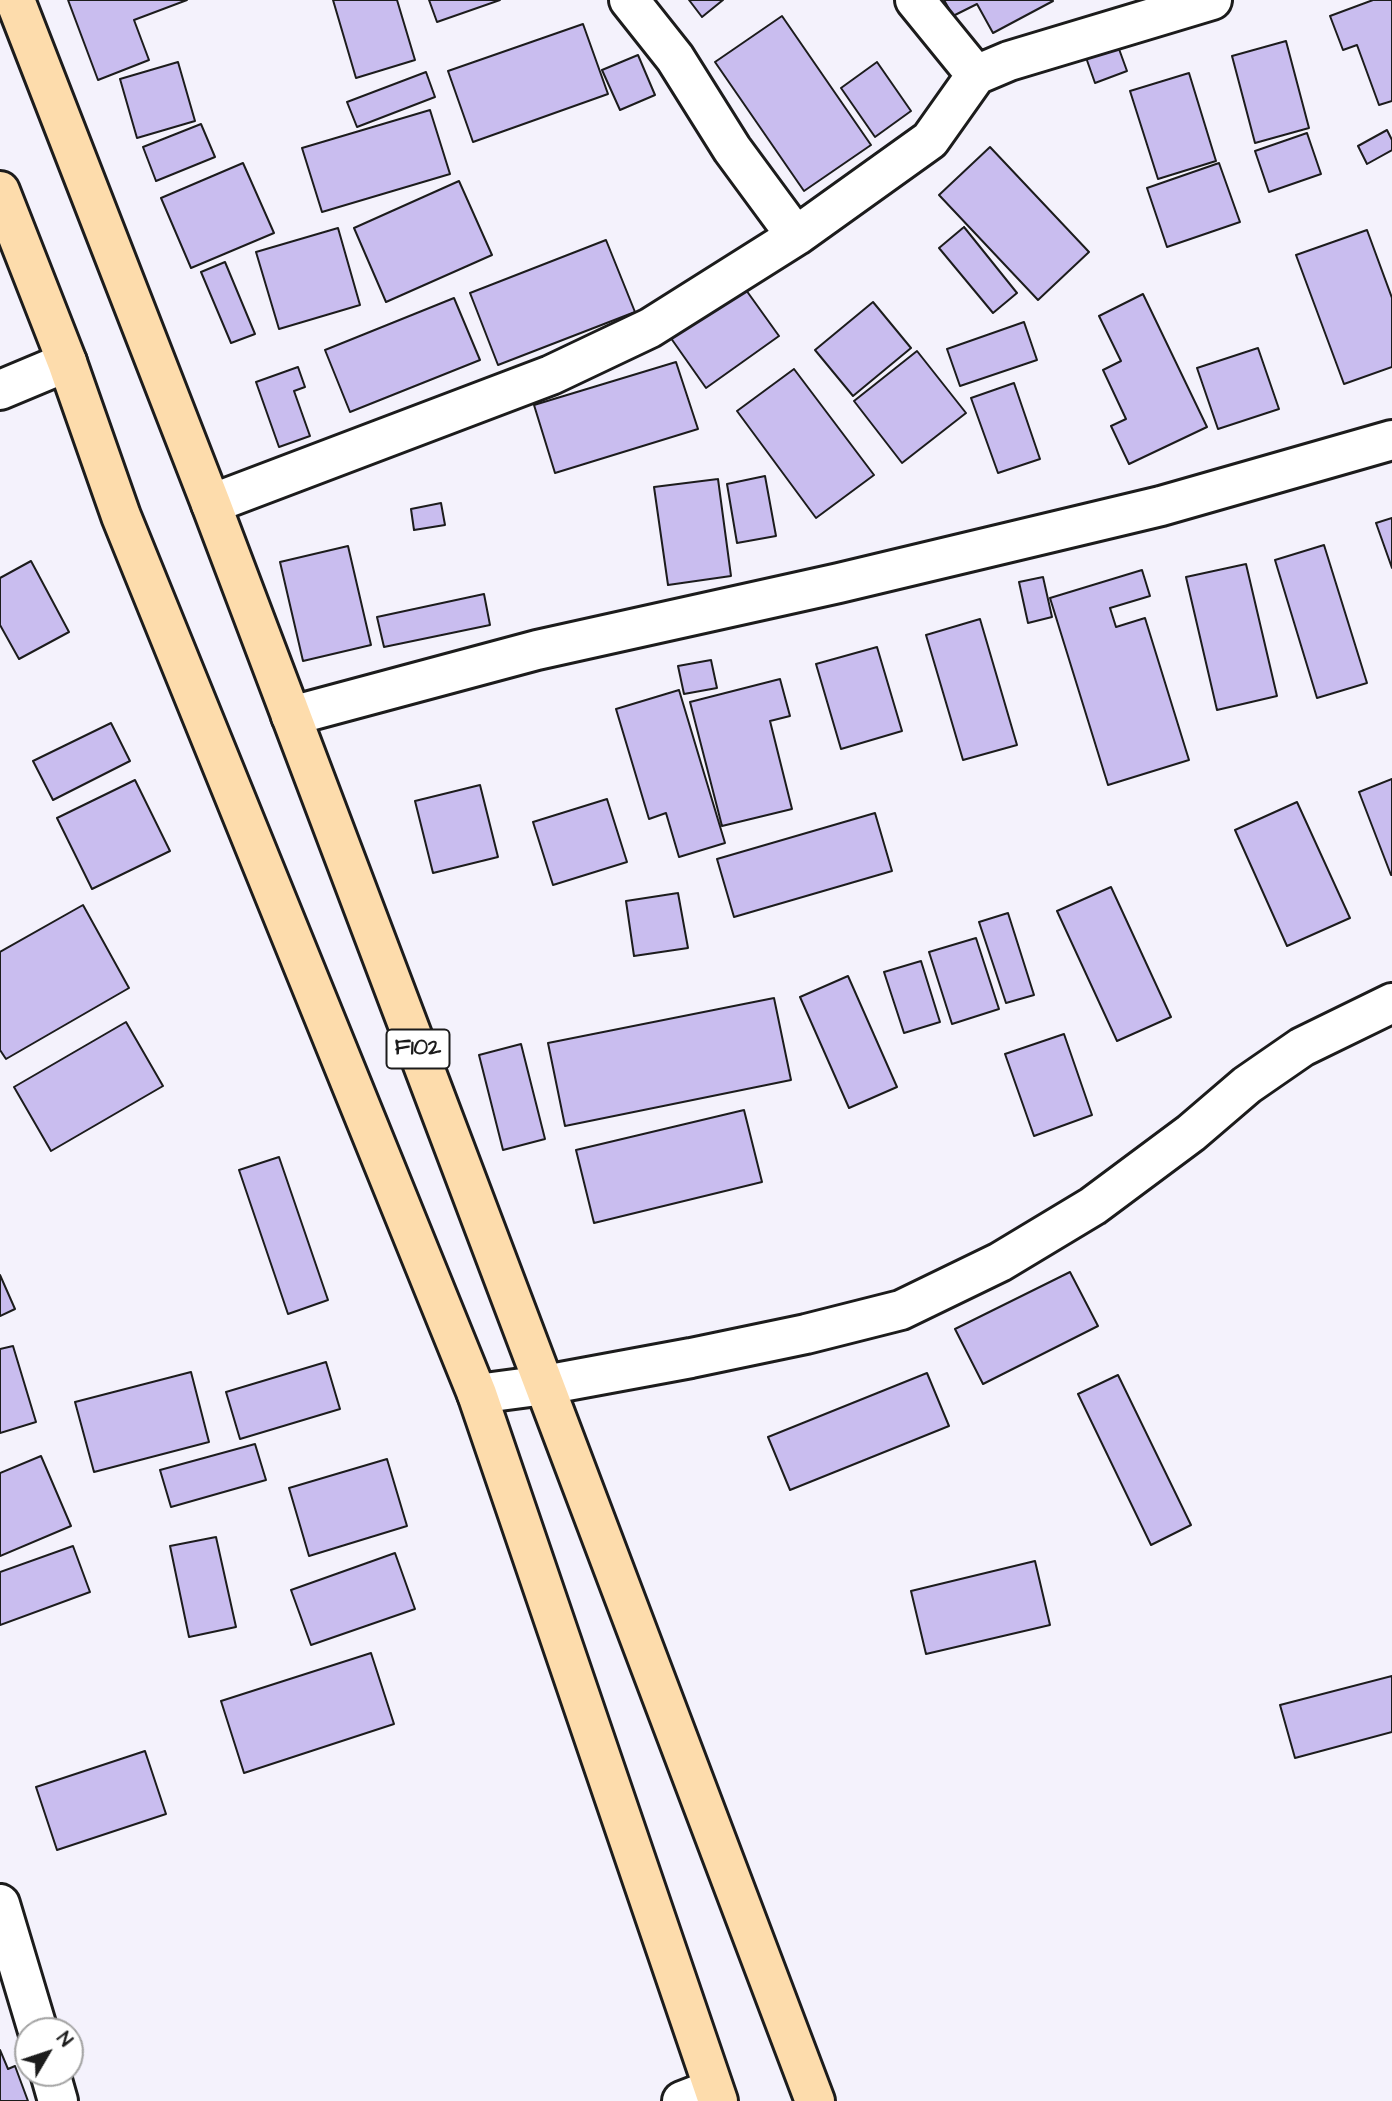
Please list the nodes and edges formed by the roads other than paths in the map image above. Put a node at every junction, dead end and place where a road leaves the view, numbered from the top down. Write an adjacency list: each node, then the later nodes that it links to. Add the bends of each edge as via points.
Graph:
1 (15, 0): 11 (main road, F102)
2 (629, 0): 7 (street, via 676,58 732,149)
3 (915, 0): 5 (street)
4 (1212, 0): 5 (street)
5 (976, 75): 7 (street, via 930,140)
6 (0, 191): 8 (main road)
7 (796, 236): 11 (street, via 650,328 551,375)
8 (67, 362): 9 (street); 15 (main road, via 121,516)
9 (0, 390)
10 (1392, 440): 12 (street, via 1161,506 537,650)
11 (211, 504): 12 (main road, F102)
12 (291, 716): 14 (main road, F102)
13 (1392, 1003): 14 (street, via 1302,1047 1093,1206 1000,1262 901,1310 806,1334)
14 (545, 1385): 15 (street); 19 (main road, F102)
15 (477, 1394): 18 (main road)
16 (0, 1905): 17 (street)
17 (34, 2017)
18 (704, 2097)
19 (814, 2101)

